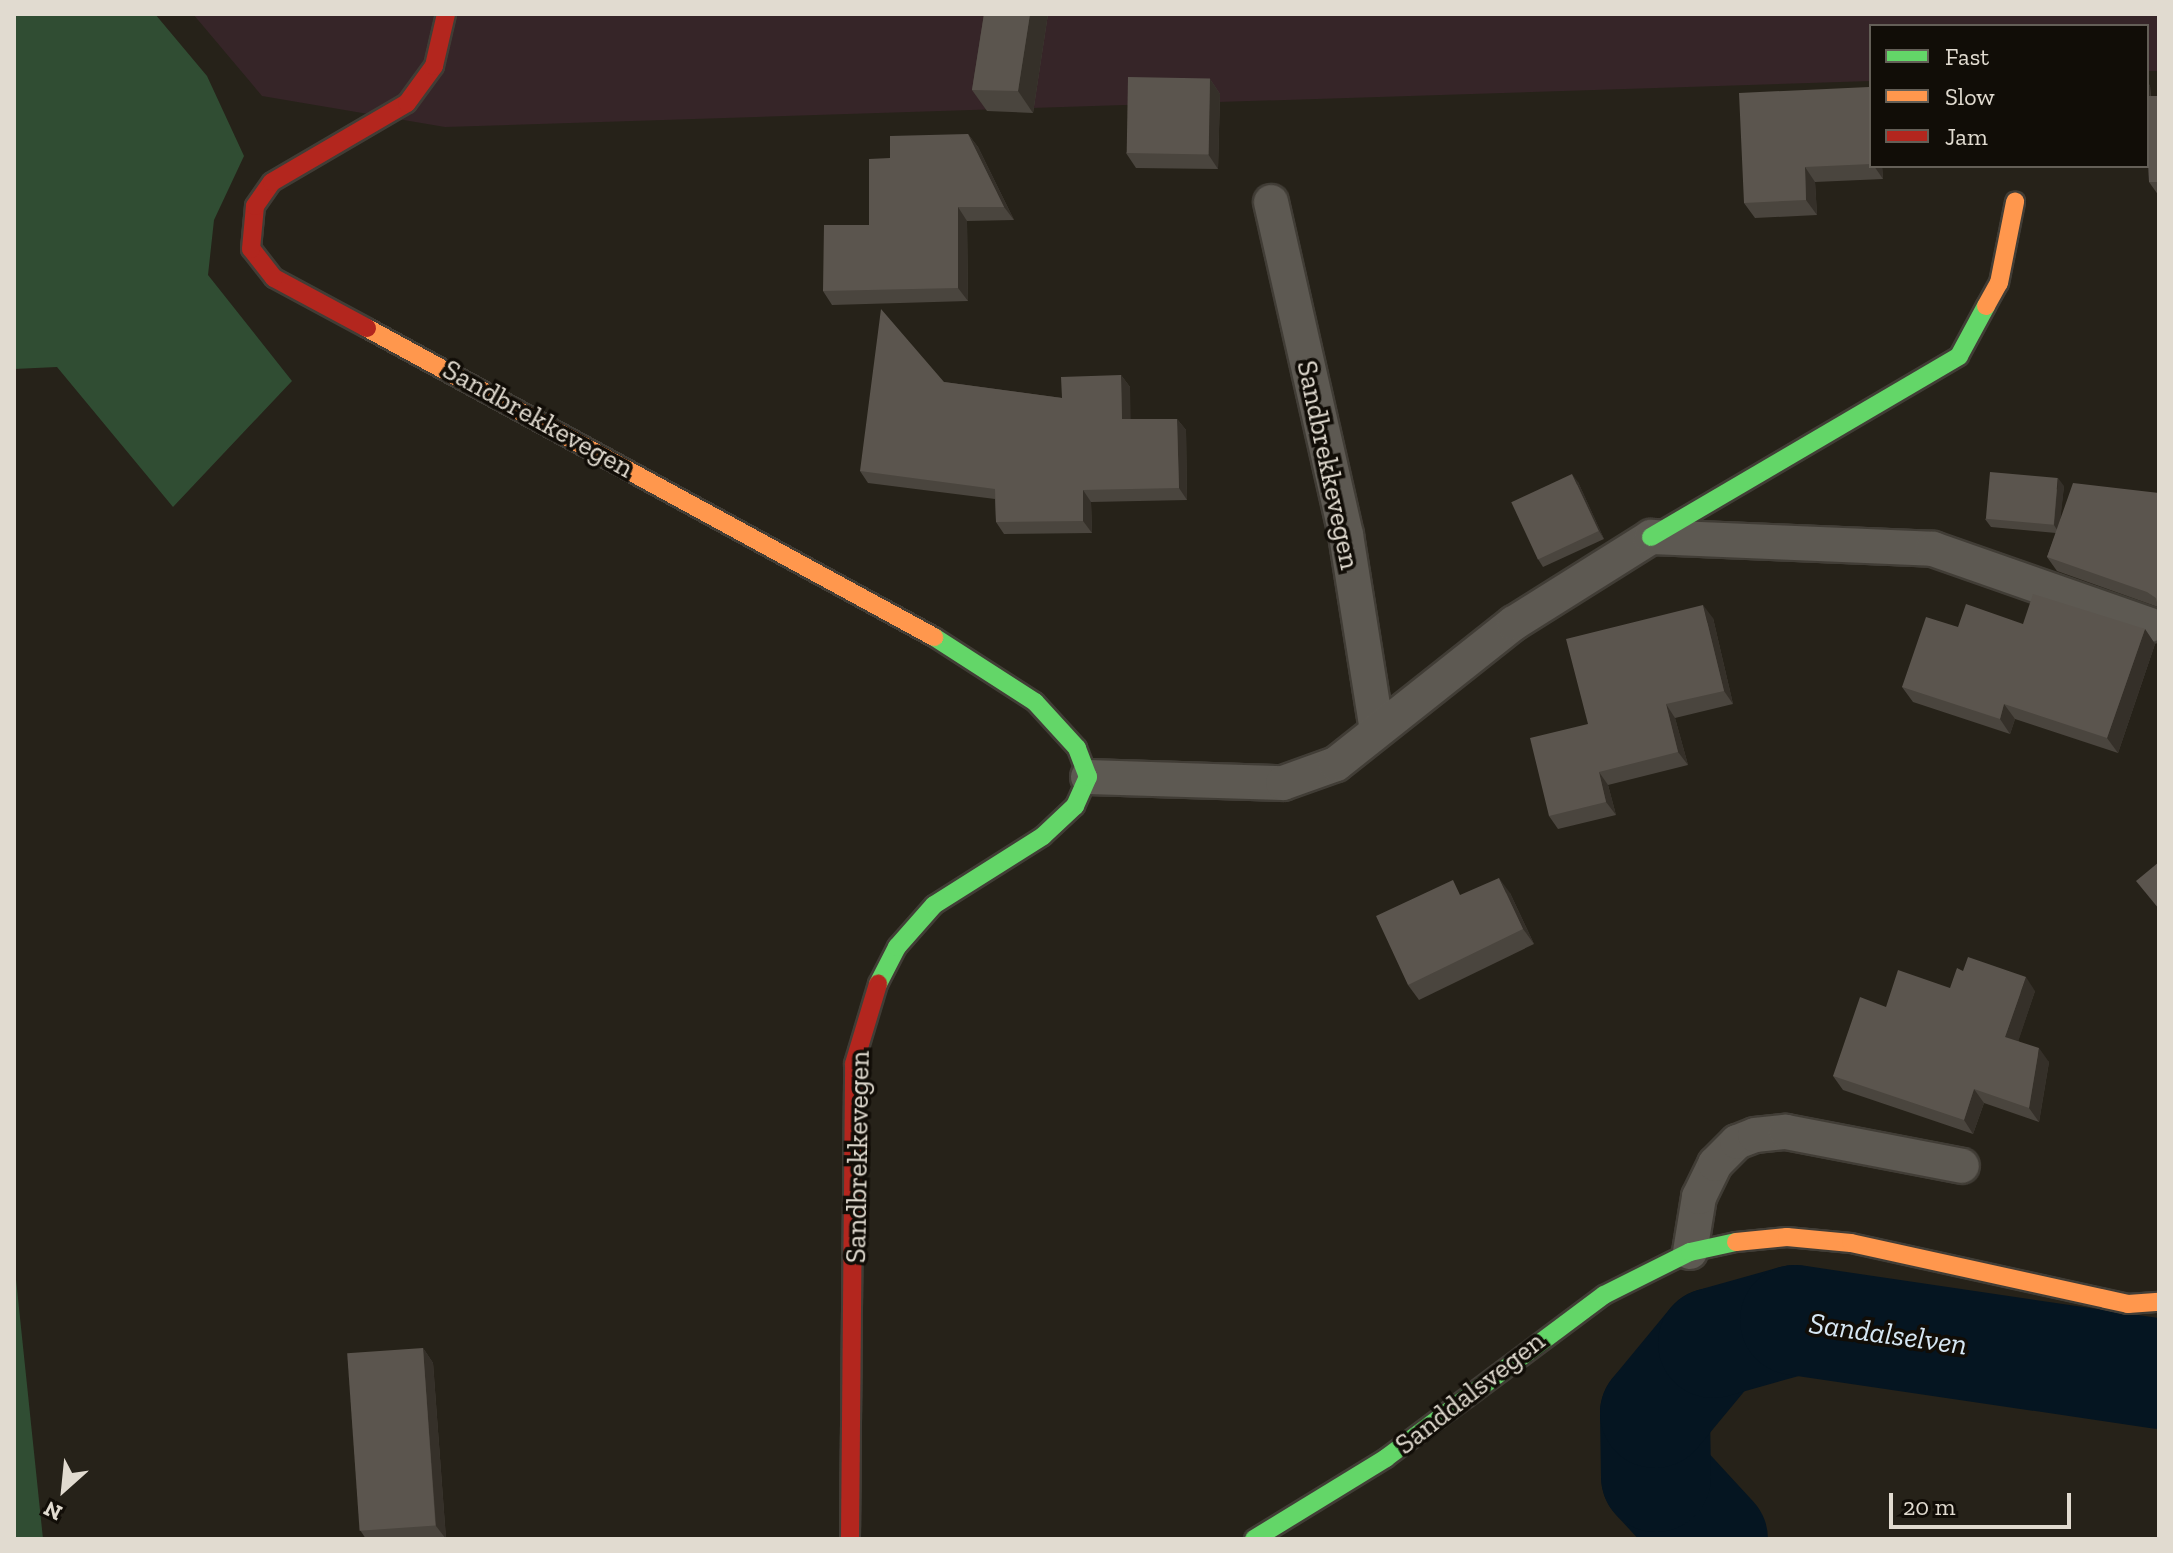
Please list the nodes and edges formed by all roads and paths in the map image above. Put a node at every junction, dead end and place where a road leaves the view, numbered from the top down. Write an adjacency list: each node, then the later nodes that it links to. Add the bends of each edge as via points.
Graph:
1 (446, 14): 7 (street, Sandbrekkevegen, via 434,66 407,103 272,182 255,206 251,249 274,278 902,617 1035,702 1077,748)
2 (1271, 202): 6 (lane, Sandbrekkevegen, via 1346,535)
3 (2015, 202): 4 (street, via 1999,283 1959,356)
4 (1651, 537): 5 (lane, via 1933,549); 6 (lane, via 1514,623)
5 (2150, 625)
6 (1377, 730): 7 (lane, via 1336,764 1283,783)
7 (1088, 777): 11 (street, Sandbrekkevegen, via 1075,806 1043,836 934,905 897,947 869,1000 854,1064)
8 (1962, 1166): 9 (lane, via 1786,1132 1755,1135 1737,1142 1715,1164 1699,1197)
9 (1690, 1252): 10 (street, Sanddalsvegen, via 1787,1237 1851,1243 2128,1304); 12 (street, Sanddalsvegen, via 1592,1303 1386,1458)
10 (2159, 1302)
11 (850, 1539)
12 (1254, 1539)

